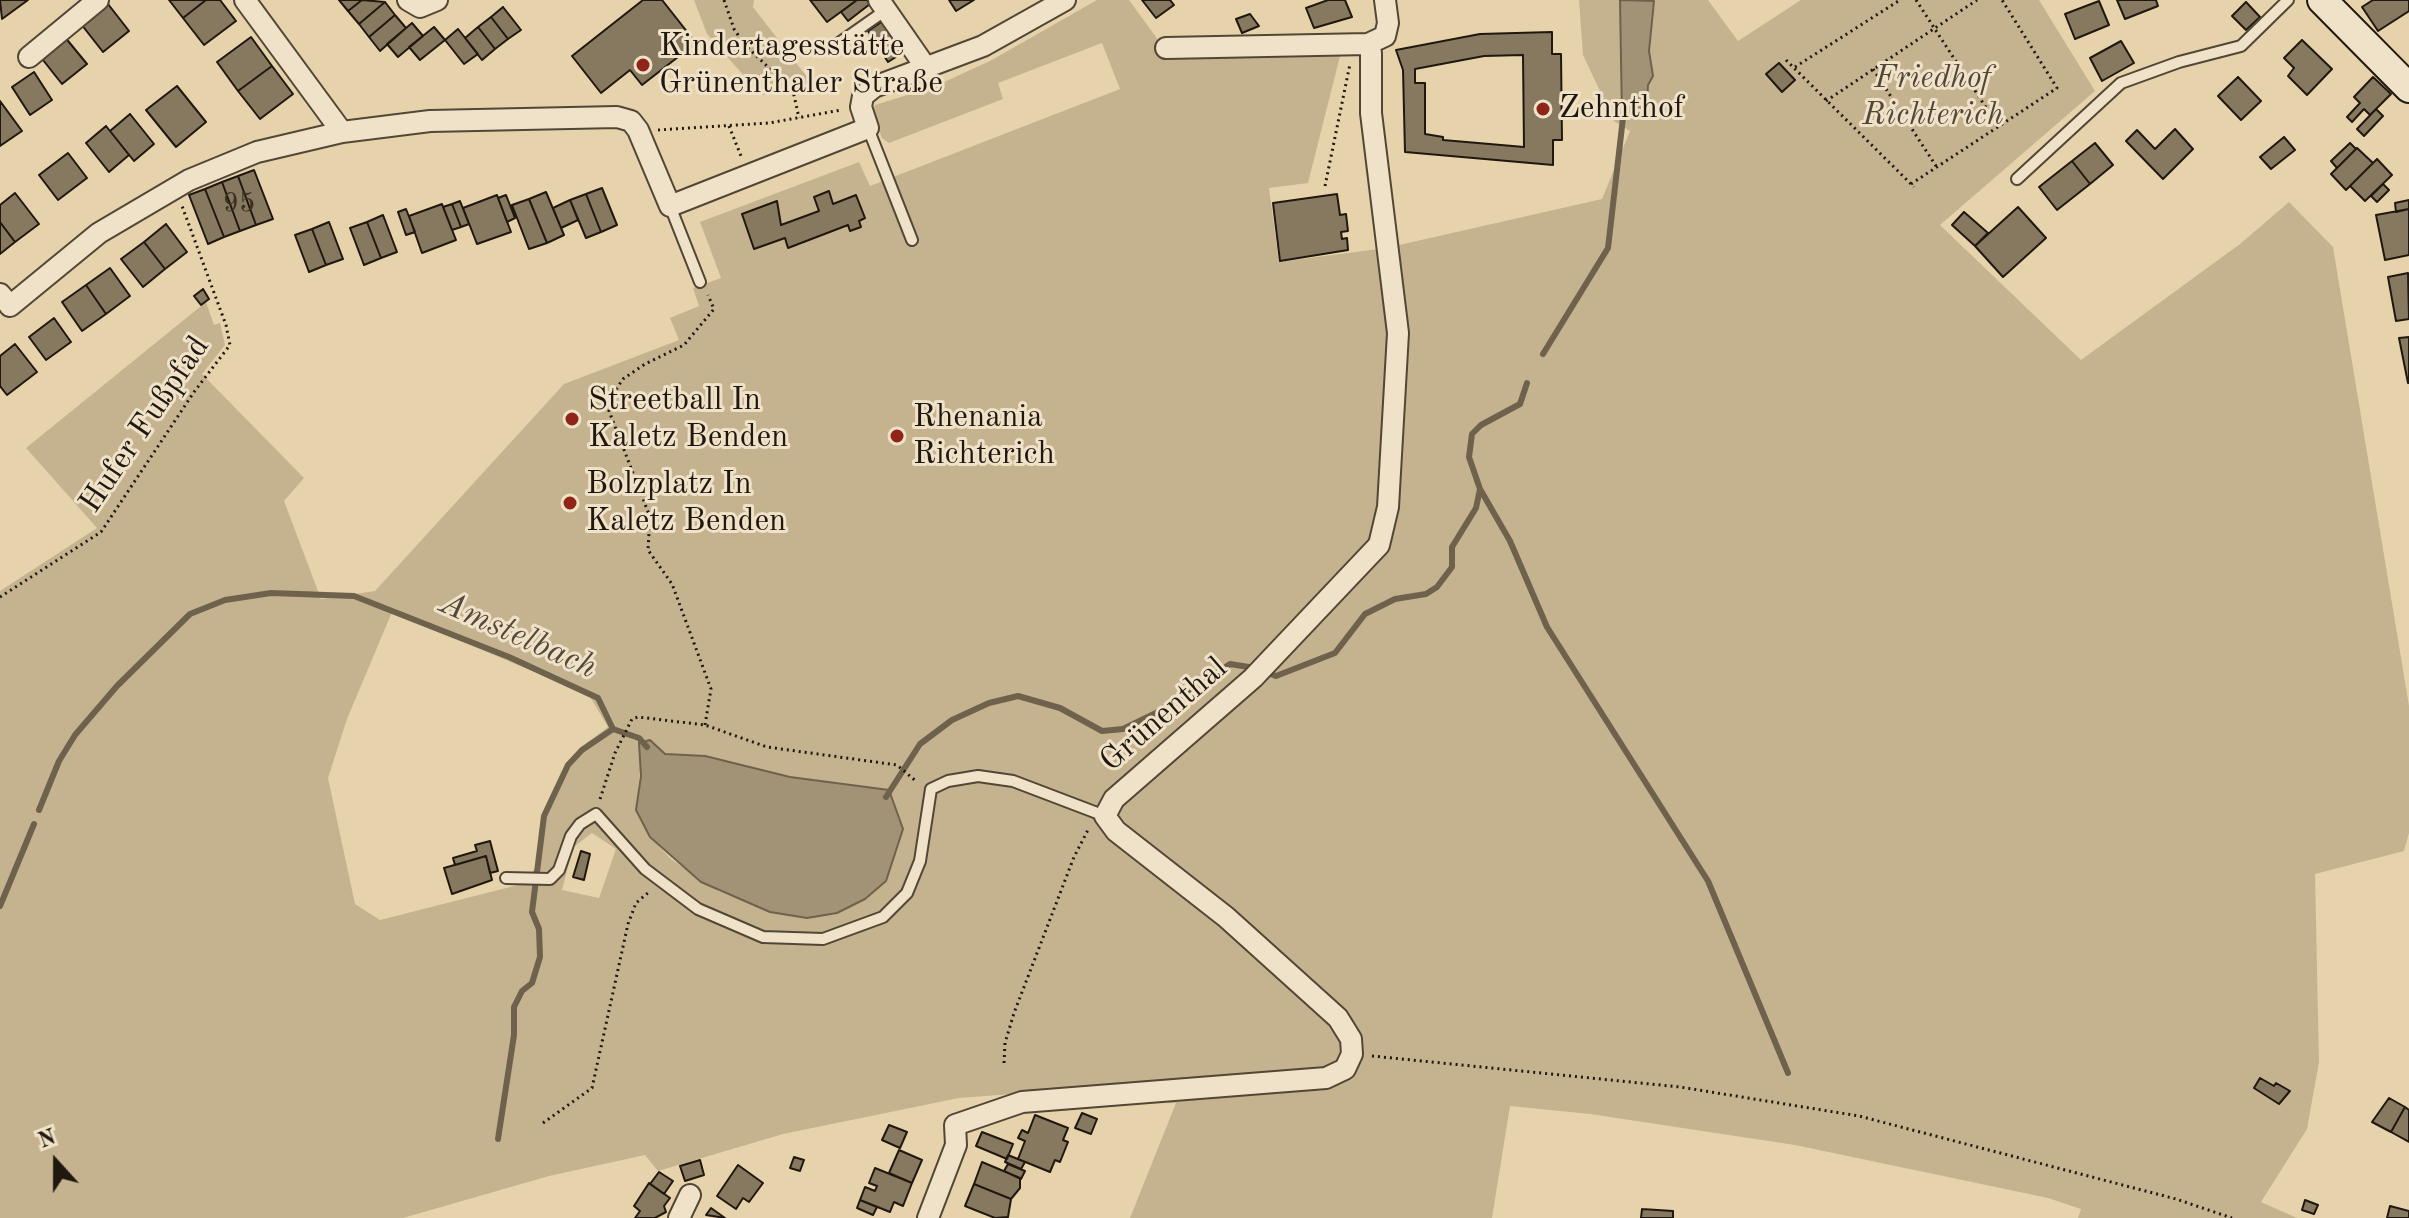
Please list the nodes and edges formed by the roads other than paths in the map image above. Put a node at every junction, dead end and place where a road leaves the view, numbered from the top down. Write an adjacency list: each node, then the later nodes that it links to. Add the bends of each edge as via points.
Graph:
1 (98, 0): 13 (street)
2 (245, 0): 17 (street)
3 (408, 0): 4 (street, via 420,7)
4 (437, 0)
5 (1065, 0): 14 (street, via 983,46)
6 (1385, 0): 10 (street, via 1385,36)
7 (2288, 0): 18 (lane, via 2241,46 2121,83)
8 (2322, 0): 15 (main road)
9 (882, 5): 12 (lane); 14 (street)
10 (1361, 44): 11 (street); 23 (street, Grünenthal, via 1371,53 1371,113 1398,333 1388,507 1379,545 1253,678 1114,799)
11 (1166, 48)
12 (829, 50)
13 (29, 57)
14 (927, 69): 16 (street, via 874,87 863,96)
15 (2409, 88)
16 (868, 128): 19 (street); 20 (lane)
17 (342, 132): 19 (street, via 430,121 617,117 638,130); 22 (street, via 257,152 175,187 99,233 10,306)
18 (2017, 179)
19 (670, 206): 21 (lane)
20 (912, 240)
21 (700, 282)
22 (0, 294)
23 (1105, 816): 24 (lane, via 1013,781 978,776 948,781 931,789 920,861 907,893 883,917 823,939 763,937 698,909 658,879 596,814 571,836 559,870 550,879); 27 (street, Grünenthal, via 1116,831 1226,917 1338,1018 1351,1039 1352,1054 1345,1069 1326,1078 1022,1102 955,1125 956,1145)
24 (506, 878)
25 (690, 1195): 26 (street)
26 (679, 1218)
27 (928, 1218)

